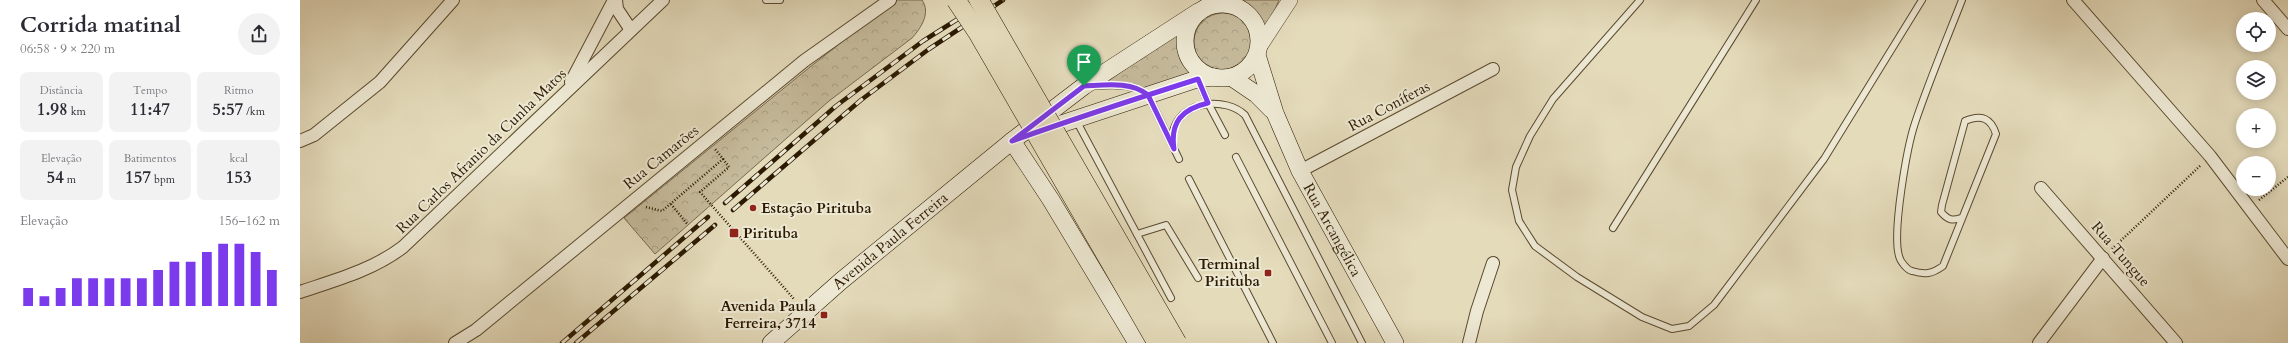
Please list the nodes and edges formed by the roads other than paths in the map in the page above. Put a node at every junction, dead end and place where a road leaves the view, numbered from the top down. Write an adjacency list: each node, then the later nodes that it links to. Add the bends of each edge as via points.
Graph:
1 (453, 0): 30 (street, via 380,82 314,135)
2 (615, 0): 18 (street, via 617,9); 24 (street)
3 (663, 0): 18 (street, Rua Carlos Afranio da Cunha Matos)
4 (766, 0): 5 (lane)
5 (780, 0)
6 (890, 0): 47 (street, Rua Camarões, via 804,62 476,330)
7 (956, 0): 50 (main road, bridge, via 978,33)
8 (979, 0): 51 (main road, bridge)
9 (1290, 0): 19 (street)
10 (1640, 0): 12 (lane, via 1553,99 1530,136 1516,167 1512,190 1519,221 1535,246 1578,277 1642,317 1672,329 1689,326 1714,305 1824,159)
11 (1756, 0): 39 (lane)
12 (1922, 0)
13 (1962, 0): 38 (lane, via 1915,124 1903,178 1898,232 1899,256 1909,270 1922,274 1933,273 1943,266)
14 (2073, 0): 42 (street, via 2210,156)
15 (2263, 0): 17 (street)
16 (1208, 6): 19 (main road, via 1229,4 1248,14 1259,34); 22 (main road, via 1186,29 1184,40 1190,60); 23 (main road, Avenida Paula Ferreira)
17 (2288, 29)
18 (631, 30): 24 (street, Rua Carlos Afranio da Cunha Matos)
19 (1257, 52): 21 (main road, via 1250,65); 27 (main road, Rua Arcangélica)
20 (1493, 69): 35 (street, Rua Coníferas)
21 (1231, 77): 22 (main road); 27 (main road, Rua Arcangélica, via 1256,94)
22 (1206, 78): 25 (main road); 26 (lane)
23 (1084, 86): 25 (lane, via 1128,86 1142,90); 31 (main road, Avenida Paula Ferreira)
24 (566, 92): 45 (street, Rua Carlos Afranio da Cunha Matos, via 398,252 365,270)
25 (1148, 95): 28 (main road); 32 (lane)
26 (1208, 103): 29 (lane); 32 (lane, via 1190,109 1178,121 1172,137); 54 (lane, via 1241,111 1250,122)
27 (1275, 113): 35 (main road, Rua Arcangélica)
28 (1075, 118): 31 (main road); 40 (lane)
29 (1225, 135)
30 (300, 141)
31 (1012, 141): 48 (main road, Avenida Paula Ferreira, via 841,281); 49 (main road, via 1051,200)
32 (1174, 149): 34 (lane)
33 (1236, 157): 53 (lane)
34 (1179, 159)
35 (1300, 171): 55 (main road, Rua Arcangélica)
36 (1189, 179): 52 (lane)
37 (2041, 188): 41 (street, Rua Tungue)
38 (1961, 218): 38 (lane, via 1996,134 1993,125 1986,119 1974,117 1965,121 1942,205 1941,212 1946,219 1954,221)
39 (1613, 228)
40 (1136, 234): 44 (lane, via 1166,225); 46 (lane)
41 (2103, 258): 57 (street); 58 (street, Rua Tungue)
42 (2288, 259)
43 (1492, 263): 56 (street)
44 (1198, 278)
45 (300, 292)
46 (1171, 298)
47 (455, 343)
48 (771, 343)
49 (1137, 343)
50 (1157, 343)
51 (1177, 343)
52 (1273, 343)
53 (1332, 343)
54 (1362, 343)
55 (1395, 343)
56 (1469, 343)
57 (2039, 343)
58 (2176, 343)

